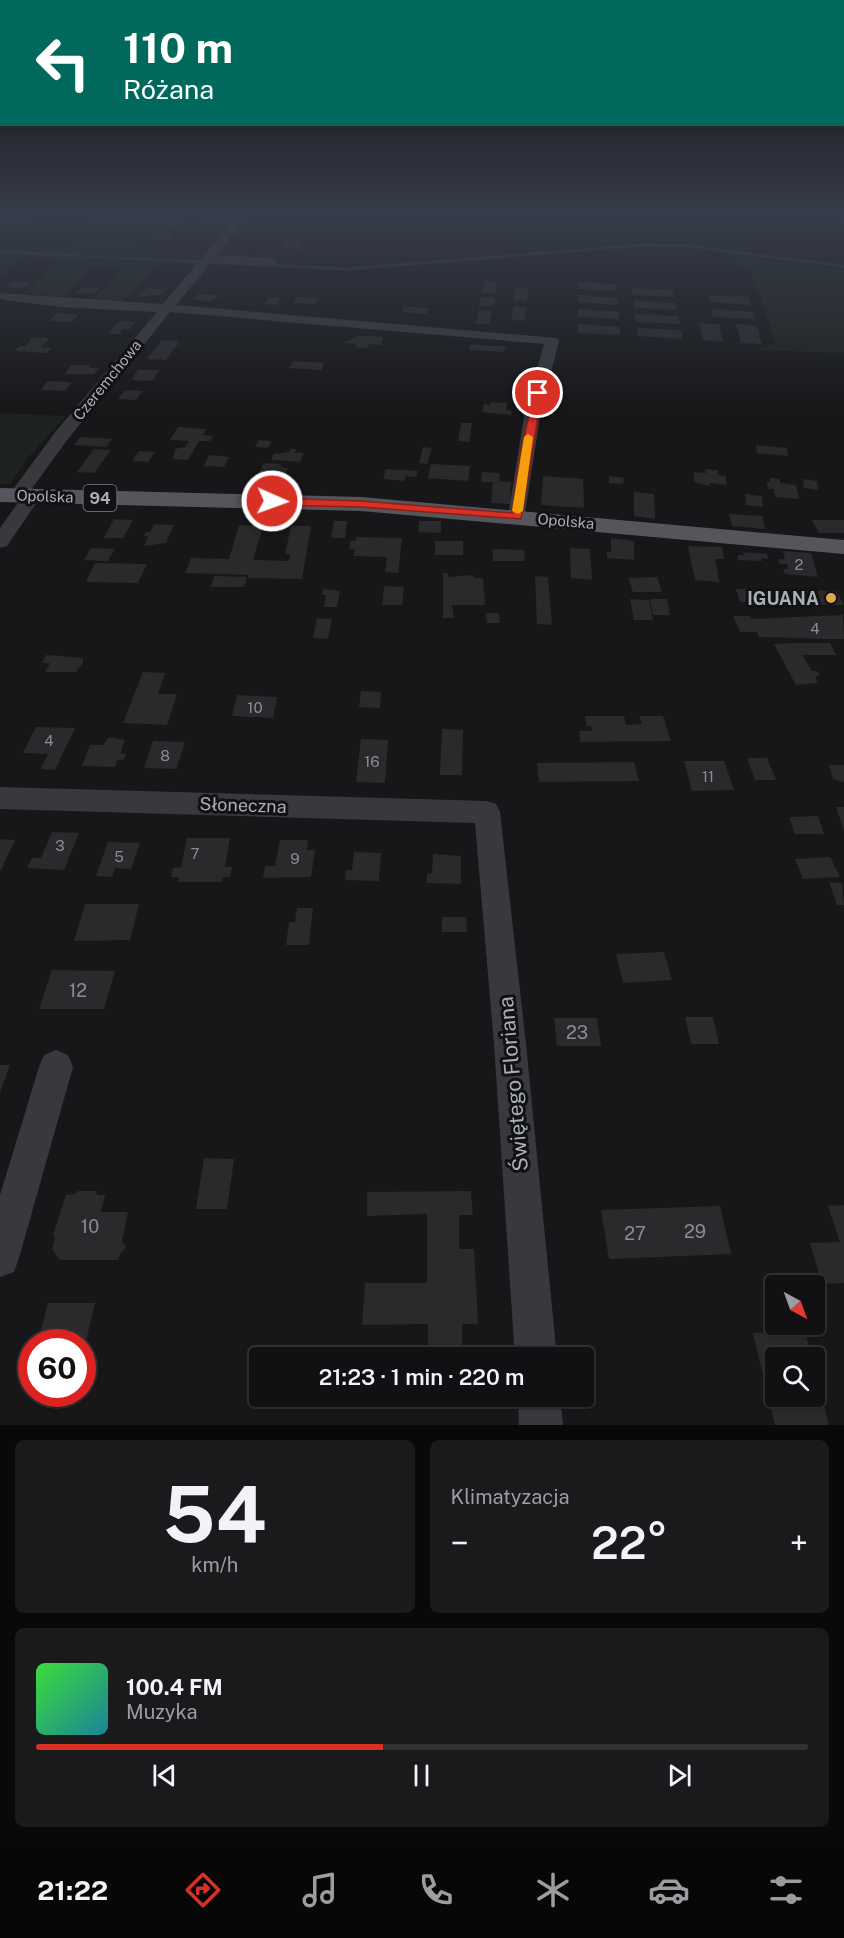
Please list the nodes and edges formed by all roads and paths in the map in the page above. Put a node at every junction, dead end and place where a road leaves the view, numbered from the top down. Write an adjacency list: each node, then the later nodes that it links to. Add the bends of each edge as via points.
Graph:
1 (189, 280): 3 (street, Czeremchowa)
2 (5, 296): 3 (street)
3 (166, 308): 4 (street, Czeremchowa); 5 (street, via 552,341 533,411)
4 (17, 495): 5 (main road, Opolska / 94, via 361,504); 6 (street, Czeremchowa)
5 (517, 516): 7 (main road, Opolska / 94)
6 (0, 542)
7 (844, 547)
8 (0, 798): 9 (street, Słoneczna)
9 (487, 812): 12 (street, Świętego Floriana)
10 (56, 1067): 11 (street)
11 (0, 1258)
12 (535, 1347)
13 (540, 1407): 14 (street)
14 (541, 1425)

